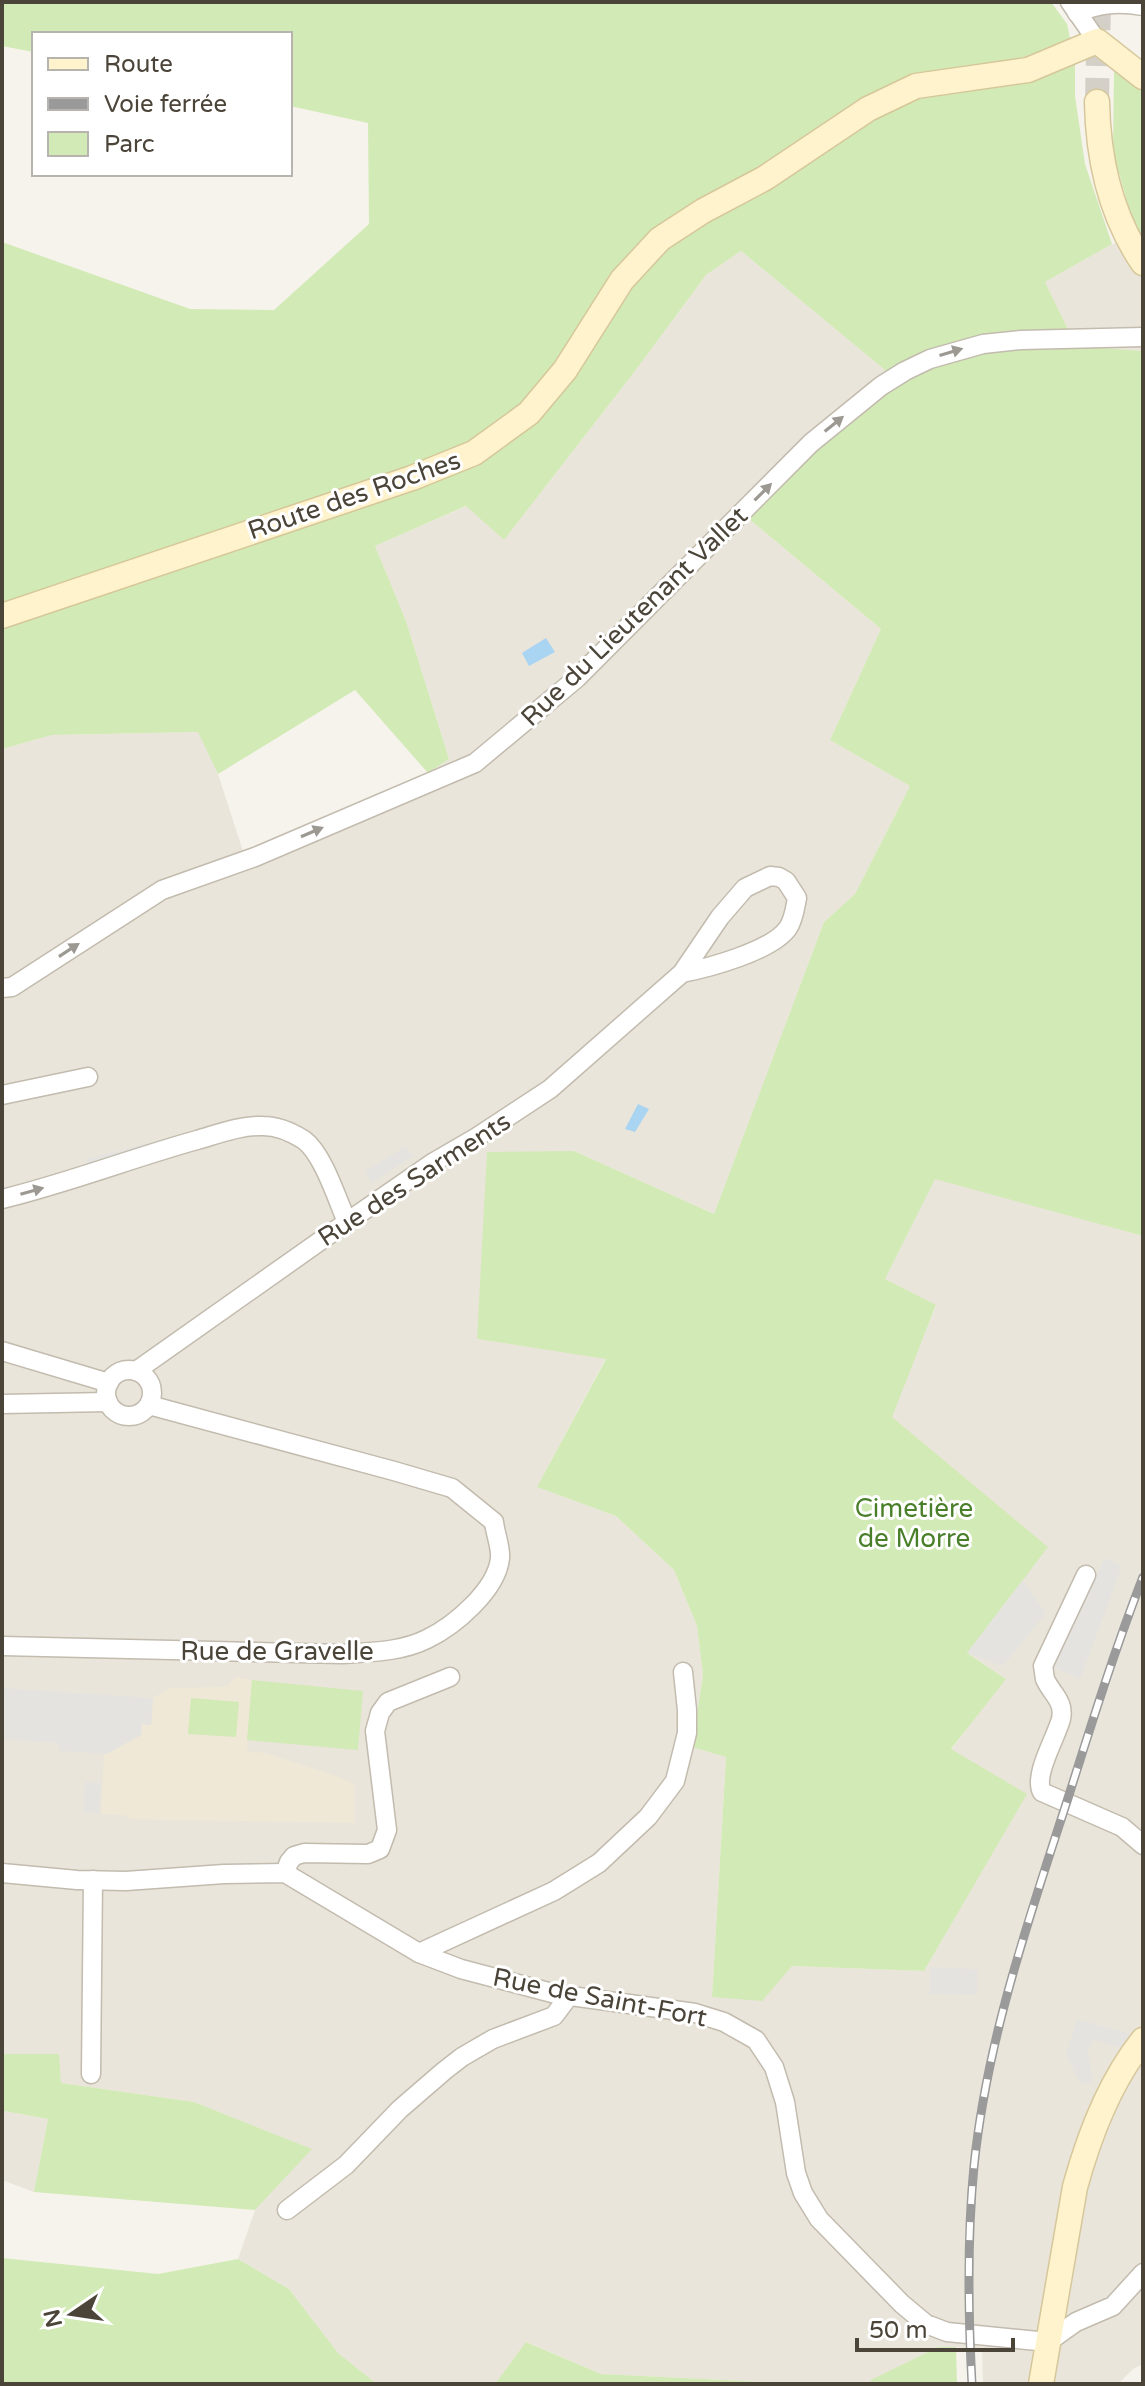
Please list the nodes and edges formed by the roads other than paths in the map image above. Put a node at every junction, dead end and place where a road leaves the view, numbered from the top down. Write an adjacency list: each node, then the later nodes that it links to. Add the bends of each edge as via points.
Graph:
1 (1143, 6): 2 (street)
2 (1074, 8): 3 (street)
3 (1097, 41): 4 (street); 8 (street, Route des Roches, via 1028,70 916,86 868,109 660,239 622,280 565,370 529,413 474,453)
4 (1143, 77)
5 (1097, 102): 6 (street, via 1102,157 1115,207)
6 (1143, 263)
7 (1140, 333): 10 (street, Rue du Lieutenant Vallet, one-way to 7, via 12,987 162,890 255,857 475,763 577,678 811,443 905,371 983,344)
8 (2, 616)
9 (682, 973): 9 (street, Rue des Sarments, via 718,966 787,931 797,898 786,881 770,876 745,888); 14 (street, Rue des Sarments, via 550,1089)
10 (2, 988)
11 (88, 1077): 12 (street)
12 (2, 1095)
13 (2, 1199): 14 (street, one-way to 14, via 174,1146 264,1126 306,1142)
14 (347, 1222): 16 (street, Rue des Sarments)
15 (2, 1351): 17 (street)
16 (136, 1371): 17 (street, via 117,1373); 18 (street, via 147,1378)
17 (108, 1393): 18 (street, via 118,1413 132,1416 144,1411); 19 (street)
18 (151, 1398): 21 (street, Rue de Gravelle, via 204,1419 452,1488 494,1522 500,1558 490,1586 471,1608 427,1639 392,1650 342,1654)
19 (2, 1404)
20 (1086, 1575): 24 (street, via 1043,1666 1062,1715 1039,1788 1122,1827)
21 (2, 1646)
22 (683, 1672): 28 (street, via 687,1733 675,1781 648,1817 599,1863 554,1891)
23 (450, 1677): 26 (street, via 388,1702 380,1713 375,1731 387,1830 380,1849 368,1854 304,1853 294,1856)
24 (1143, 1845)
25 (2, 1873): 27 (street)
26 (285, 1873): 27 (street); 28 (street, Rue de Saint-Fort)
27 (93, 1880): 31 (street)
28 (419, 1953): 29 (street, Rue de Saint-Fort)
29 (569, 1996): 32 (street, via 554,2016 462,2057 400,2109 346,2165); 34 (street, Rue de Saint-Fort, via 695,2013 756,2040 774,2067 796,2173 819,2219 926,2324 947,2332)
30 (1143, 2040): 34 (street, via 1117,2080 1082,2164)
31 (91, 2074)
32 (287, 2210)
33 (1143, 2273): 34 (street, via 1113,2306)
34 (1048, 2342): 35 (street)
35 (1041, 2384)

